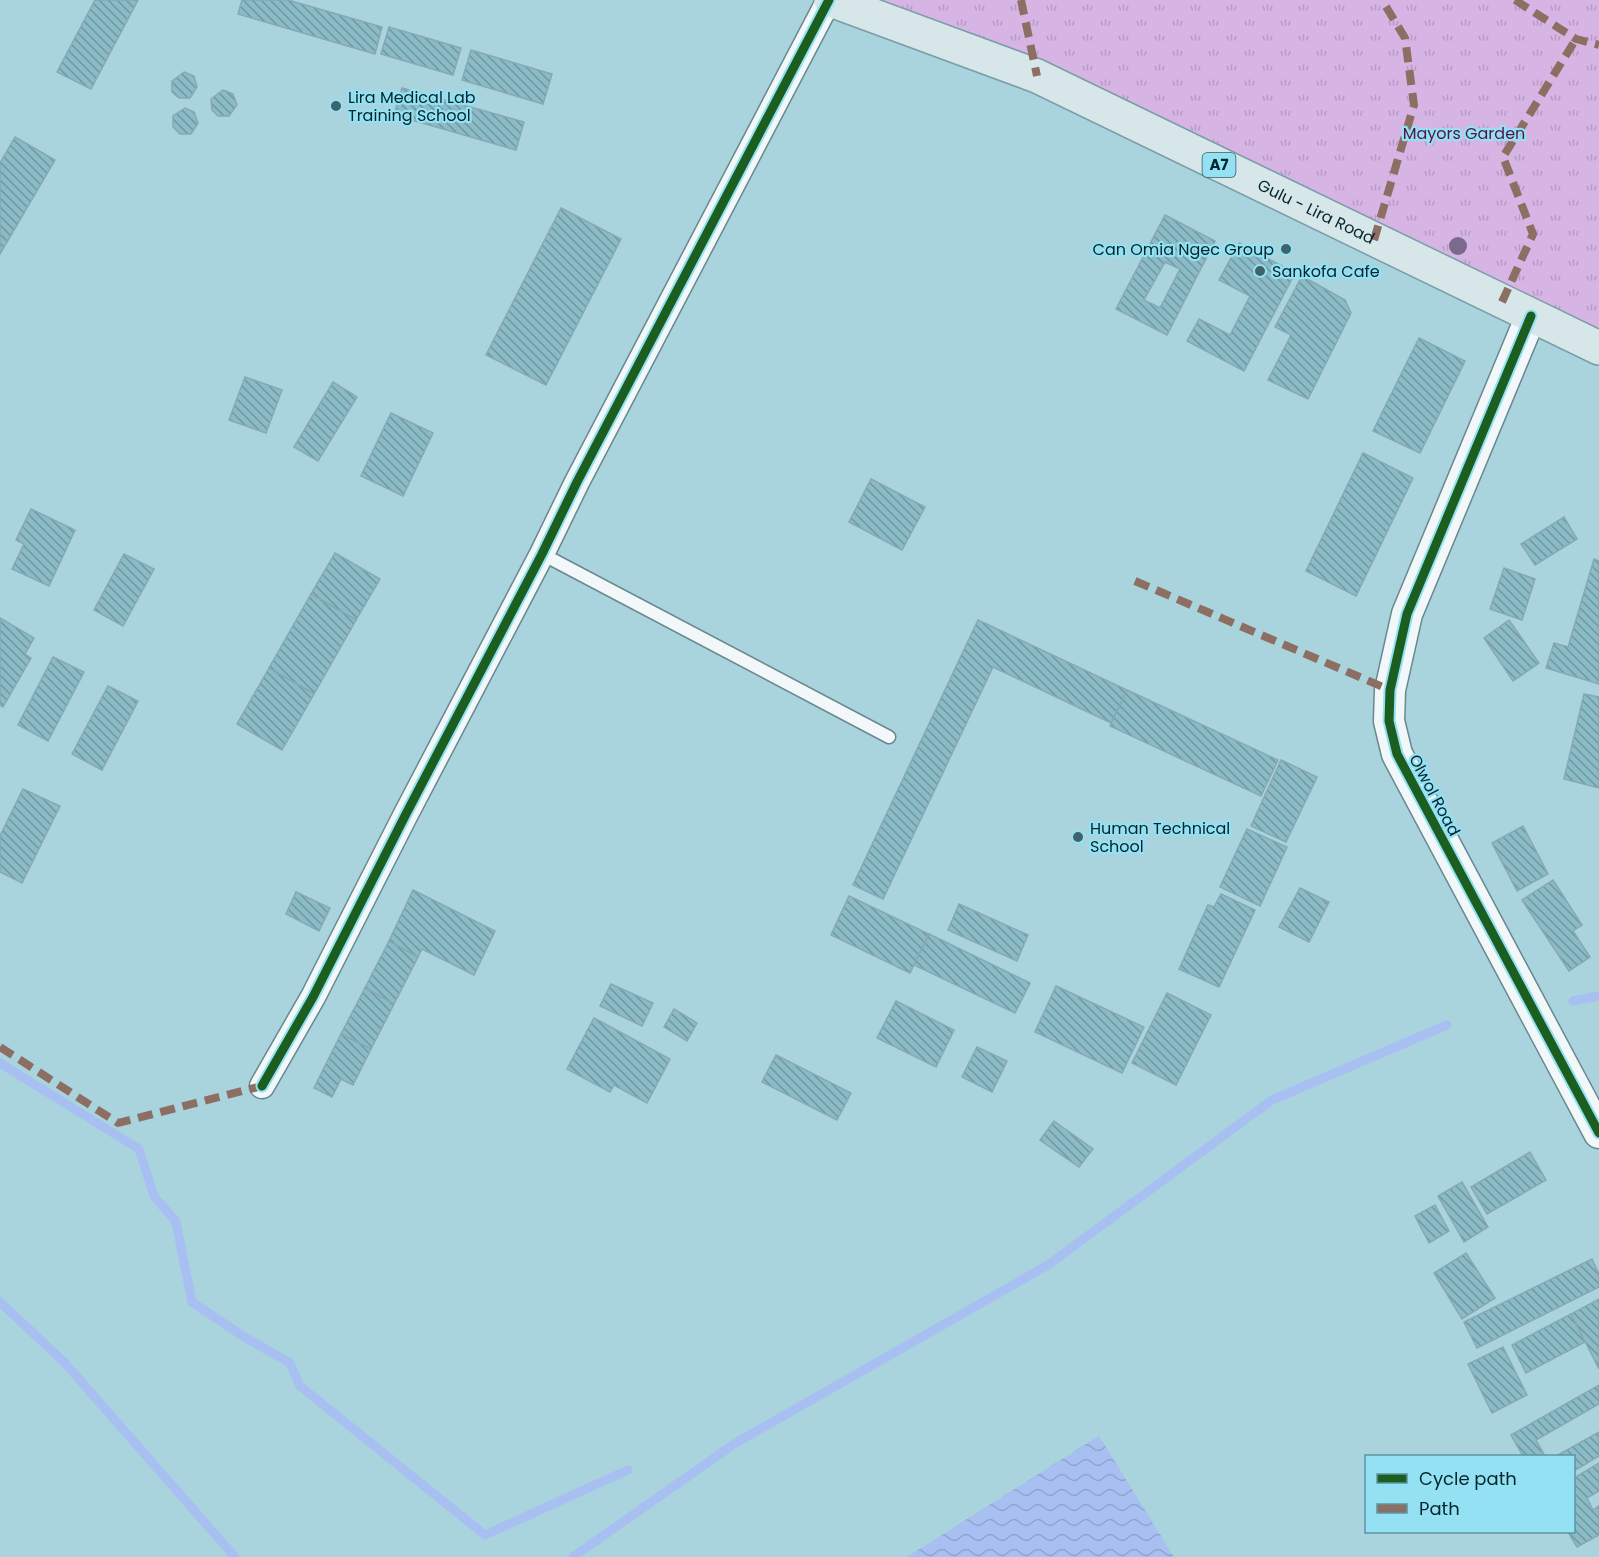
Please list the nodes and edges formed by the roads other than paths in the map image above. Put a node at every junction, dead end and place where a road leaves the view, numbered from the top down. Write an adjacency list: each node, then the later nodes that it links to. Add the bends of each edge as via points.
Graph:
1 (830, 0): 2 (main road, Gulu - Lira Road / A7, via 1037,76); 4 (street)
2 (1531, 316): 3 (main road, Gulu - Lira Road / A7); 7 (street, Olwol Road, via 1407,614 1390,690 1389,721 1397,754)
3 (1599, 348)
4 (542, 554): 5 (lane); 6 (street, via 313,997)
5 (889, 737)
6 (262, 1086)
7 (1599, 1133)

